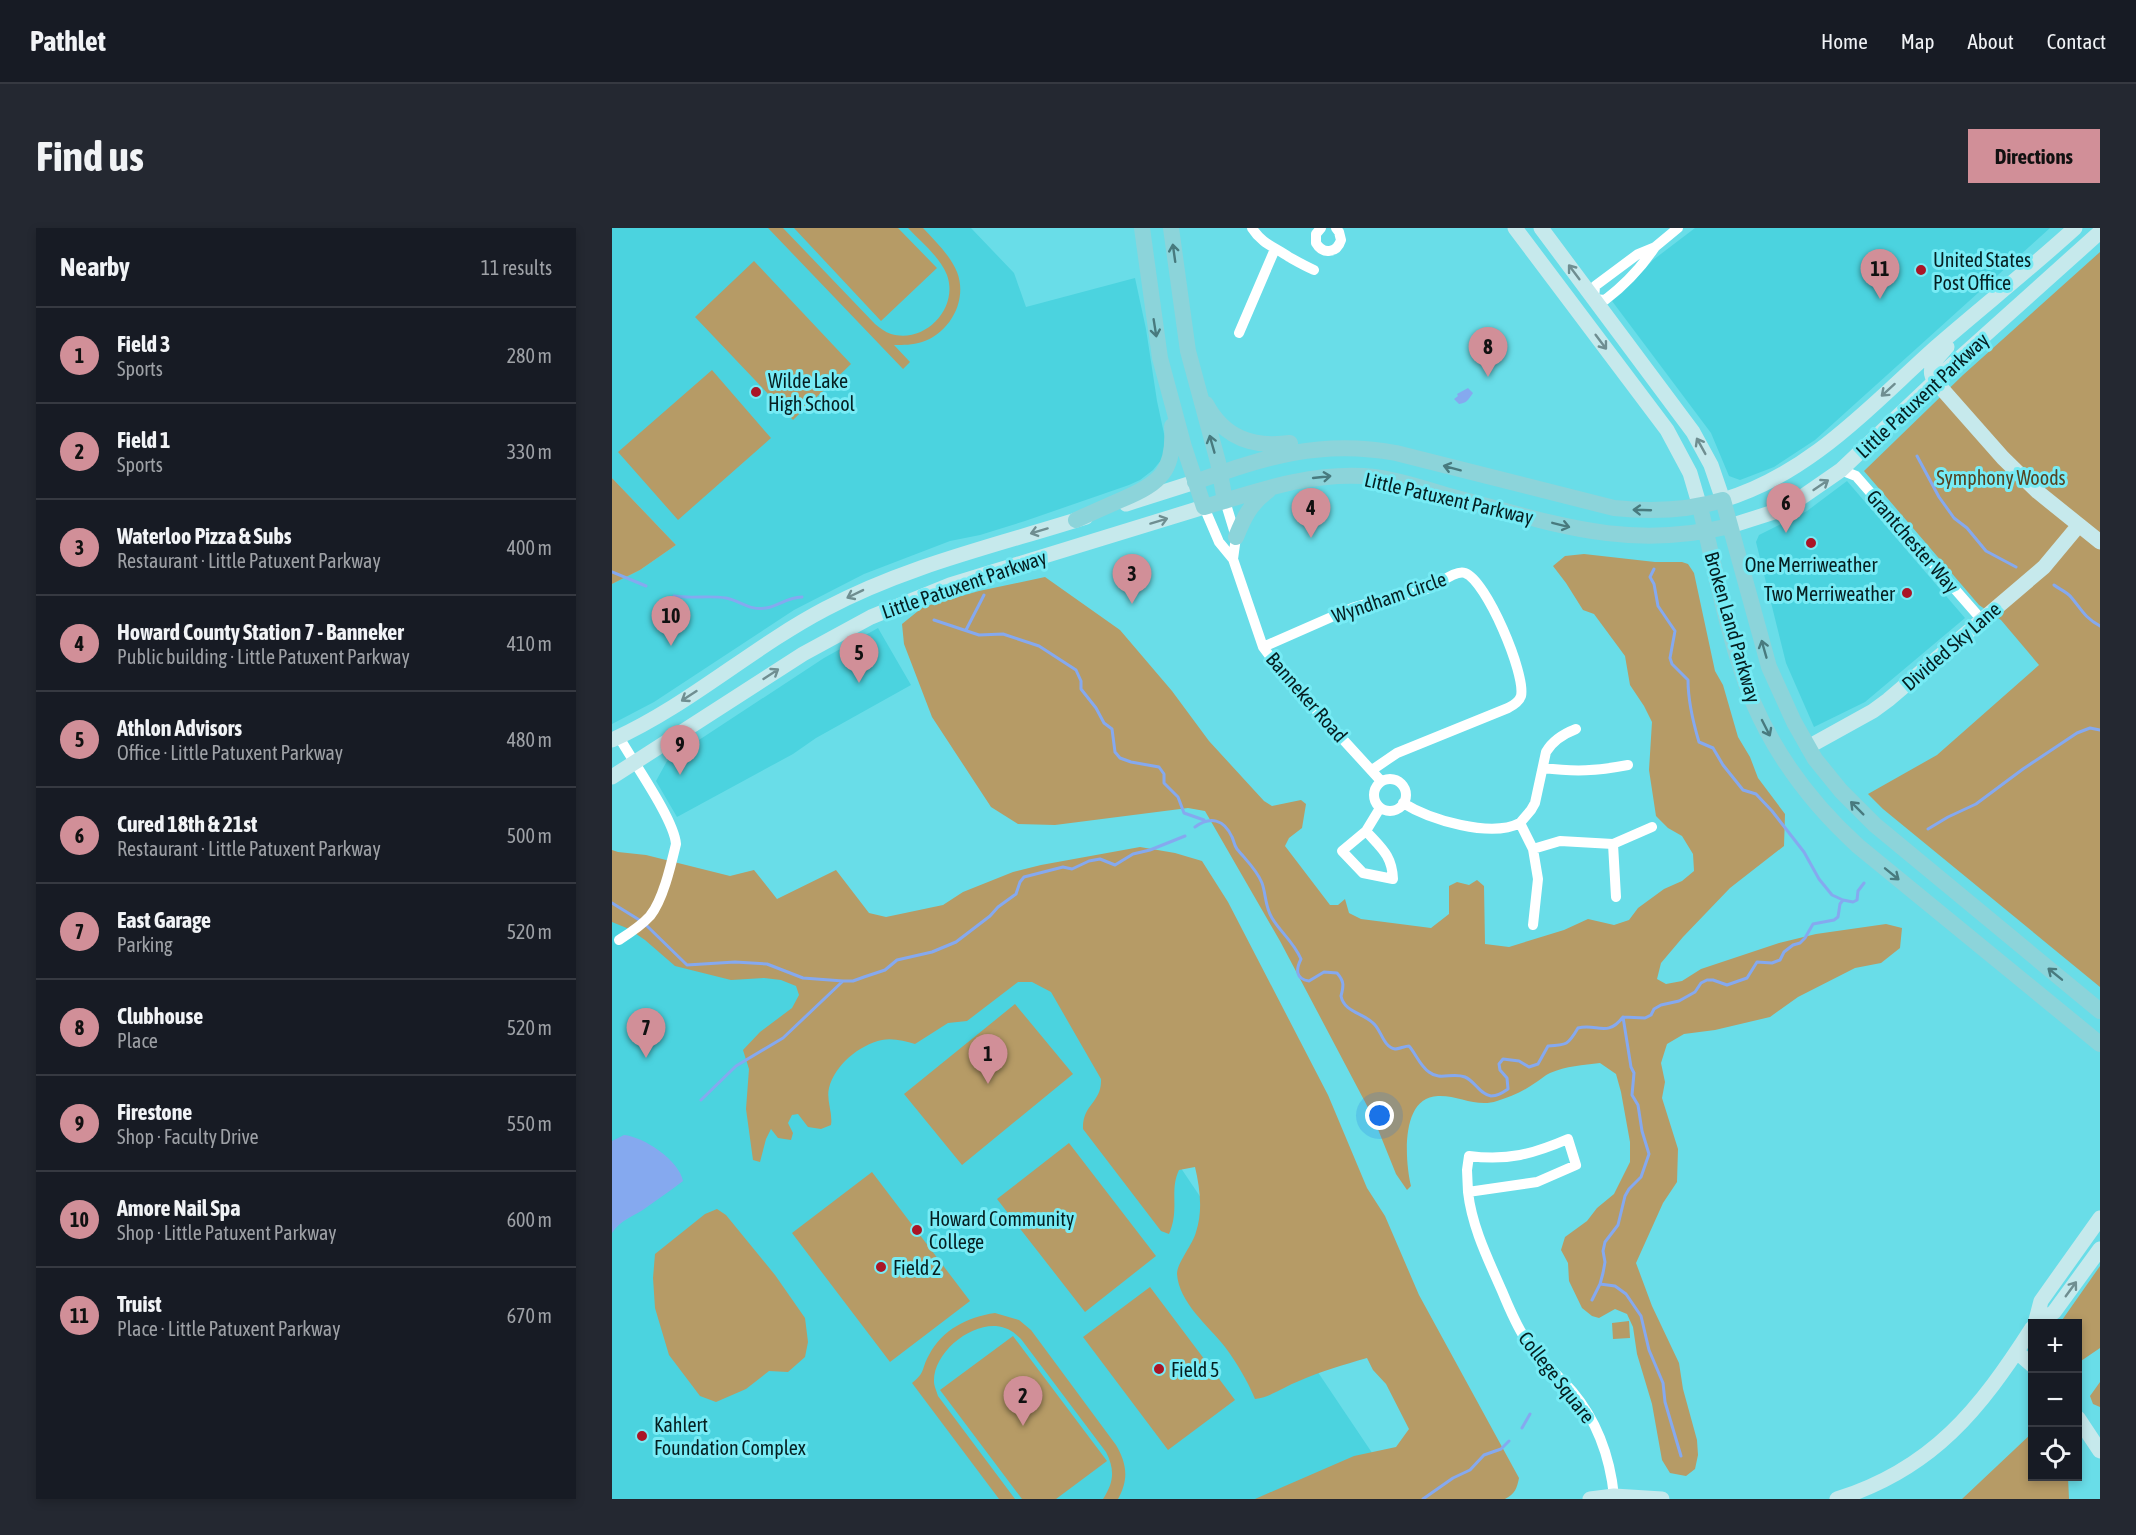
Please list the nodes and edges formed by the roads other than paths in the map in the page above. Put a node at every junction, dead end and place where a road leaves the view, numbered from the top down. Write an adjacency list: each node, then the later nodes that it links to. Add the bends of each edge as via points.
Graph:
1 (1142, 228): 23 (main road, one-way to 23)
2 (1171, 228): 22 (main road, one-way to 2)
3 (1252, 228): 13 (street)
4 (1321, 228): 5 (street, via 1316,243 1329,251 1340,244 1341,235)
5 (1336, 228)
6 (1515, 228): 33 (main road, Broken Land Parkway, one-way to 33, via 1667,430 1690,473)
7 (1541, 228): 16 (main road, Broken Land Parkway, one-way to 7)
8 (1678, 228): 11 (street)
9 (2071, 232): 12 (main road, Little Patuxent Parkway); 14 (main road, via 2064,253)
10 (2100, 232): 14 (main road, Little Patuxent Parkway)
11 (1655, 247): 16 (street, via 1628,282 1605,300); 16 (street, via 1638,254 1595,286)
12 (2054, 247): 17 (main road, Little Patuxent Parkway); 19 (main road, via 2045,271)
13 (1275, 249): 15 (street); 18 (street)
14 (2068, 260): 19 (main road, Little Patuxent Parkway)
15 (1314, 270)
16 (1594, 299): 30 (main road, Broken Land Parkway, one-way to 16, via 1711,465 1693,432)
17 (1972, 316): 20 (main road, Little Patuxent Parkway); 21 (main road, via 1931,368)
18 (1239, 333)
19 (1985, 334): 21 (main road, Little Patuxent Parkway)
20 (1908, 372): 24 (main road, via 1913,383 1910,395); 30 (main road, Little Patuxent Parkway, one-way to 30, via 1814,456 1767,483)
21 (1935, 381): 24 (main road, Little Patuxent Parkway); 35 (main road, via 2004,458)
22 (1195, 382): 25 (main road, via 1219,423 1247,441 1266,445 1334,442); 27 (main road, one-way to 22)
23 (1169, 395): 28 (main road); 34 (main road, via 1173,446 1157,480 1145,490)
24 (1881, 433): 26 (main road, Little Patuxent Parkway)
25 (1368, 448): 27 (main road, Little Patuxent Parkway, via 1301,450); 33 (main road, Little Patuxent Parkway, one-way to 25, via 1644,511 1614,508)
26 (1841, 470): 36 (main road, Little Patuxent Parkway, one-way to 26, via 1777,511); 41 (street, Grantchester Way, via 1856,476)
27 (1220, 473): 28 (main road, Little Patuxent Parkway); 31 (main road)
28 (1195, 482): 32 (main road); 34 (main road, Little Patuxent Parkway)
29 (1276, 484): 31 (main road, Little Patuxent Parkway); 37 (main road, Little Patuxent Parkway, one-way to 37, via 1304,478 1367,476 1583,531 1644,537); 38 (main road, via 1248,509)
30 (1723, 500): 33 (main road, Little Patuxent Parkway); 36 (main road, Broken Land Parkway)
31 (1225, 501): 32 (main road, Little Patuxent Parkway); 38 (street)
32 (1204, 507): 40 (street, Banneker Road, via 1219,542); 46 (main road, Little Patuxent Parkway, one-way to 32, via 803,654 871,617 950,585)
33 (1700, 507): 37 (main road, Broken Land Parkway)
34 (1076, 520): 44 (main road, Little Patuxent Parkway, one-way to 44, via 941,560 860,592 788,631)
35 (2079, 525): 39 (main road); 41 (main road, Divided Sky Lane, via 2044,567)
36 (1730, 526): 37 (main road, Little Patuxent Parkway); 45 (main road, Broken Land Parkway, one-way to 36, via 1769,667)
37 (1706, 532): 63 (main road, Broken Land Parkway, one-way to 63, via 1750,694 1786,763 1807,792 1858,846)
38 (1236, 537): 40 (street)
39 (2100, 542)
40 (1233, 559): 42 (street, Banneker Road)
41 (1981, 619): 45 (main road, Divided Sky Lane, via 1888,700)
42 (1263, 647): 49 (street, Banneker Road); 49 (street, Wyndham Circle, via 1352,608 1419,591 1456,573 1466,574 1474,581 1505,632 1521,683 1521,696 1508,708 1397,753)
43 (1576, 729): 48 (street, via 1550,746)
44 (616, 739): 46 (street)
45 (1808, 747): 62 (main road, Broken Land Parkway, one-way to 45, via 1859,811)
46 (634, 764): 50 (main road, Little Patuxent Parkway); 61 (street, via 676,836 676,844 652,914)
47 (1628, 765): 48 (street, via 1574,772)
48 (1543, 768): 54 (street, via 1535,803)
49 (1372, 770): 51 (street, Banneker Road)
50 (612, 777)
51 (1381, 781): 52 (street, via 1391,779 1402,785 1406,793); 53 (street, via 1373,796)
52 (1403, 803): 53 (street, via 1393,811); 54 (street, via 1435,818 1480,828 1501,830)
53 (1380, 808): 56 (street)
54 (1520, 823): 58 (street)
55 (1652, 827): 57 (street)
56 (1366, 831): 56 (street, via 1342,851 1362,873 1393,879 1388,856)
57 (1613, 844): 58 (street, via 1560,841); 59 (street)
58 (1533, 849): 60 (street, via 1538,879)
59 (1616, 897)
60 (1533, 925)
61 (621, 938)
62 (2100, 1011)
63 (2100, 1044)
64 (1468, 1192): 64 (street, College Square, via 1537,1182 1576,1165 1568,1139 1520,1157 1469,1156); 74 (street, College Square, via 1480,1240 1519,1329 1591,1417 1608,1457)
65 (2100, 1218): 67 (main road, via 2041,1301)
66 (2100, 1249): 68 (main road, one-way to 66, via 2054,1312)
67 (2037, 1319)
68 (2043, 1319)
69 (2028, 1334): 70 (main road)
70 (2017, 1352): 71 (main road); 77 (main road, via 1964,1421 1932,1450 1876,1486)
71 (2028, 1362)
72 (2082, 1425): 73 (main road)
73 (2100, 1451)
74 (1614, 1496): 75 (main road); 76 (main road)
75 (1590, 1499)
76 (1662, 1499)
77 (1838, 1499)

